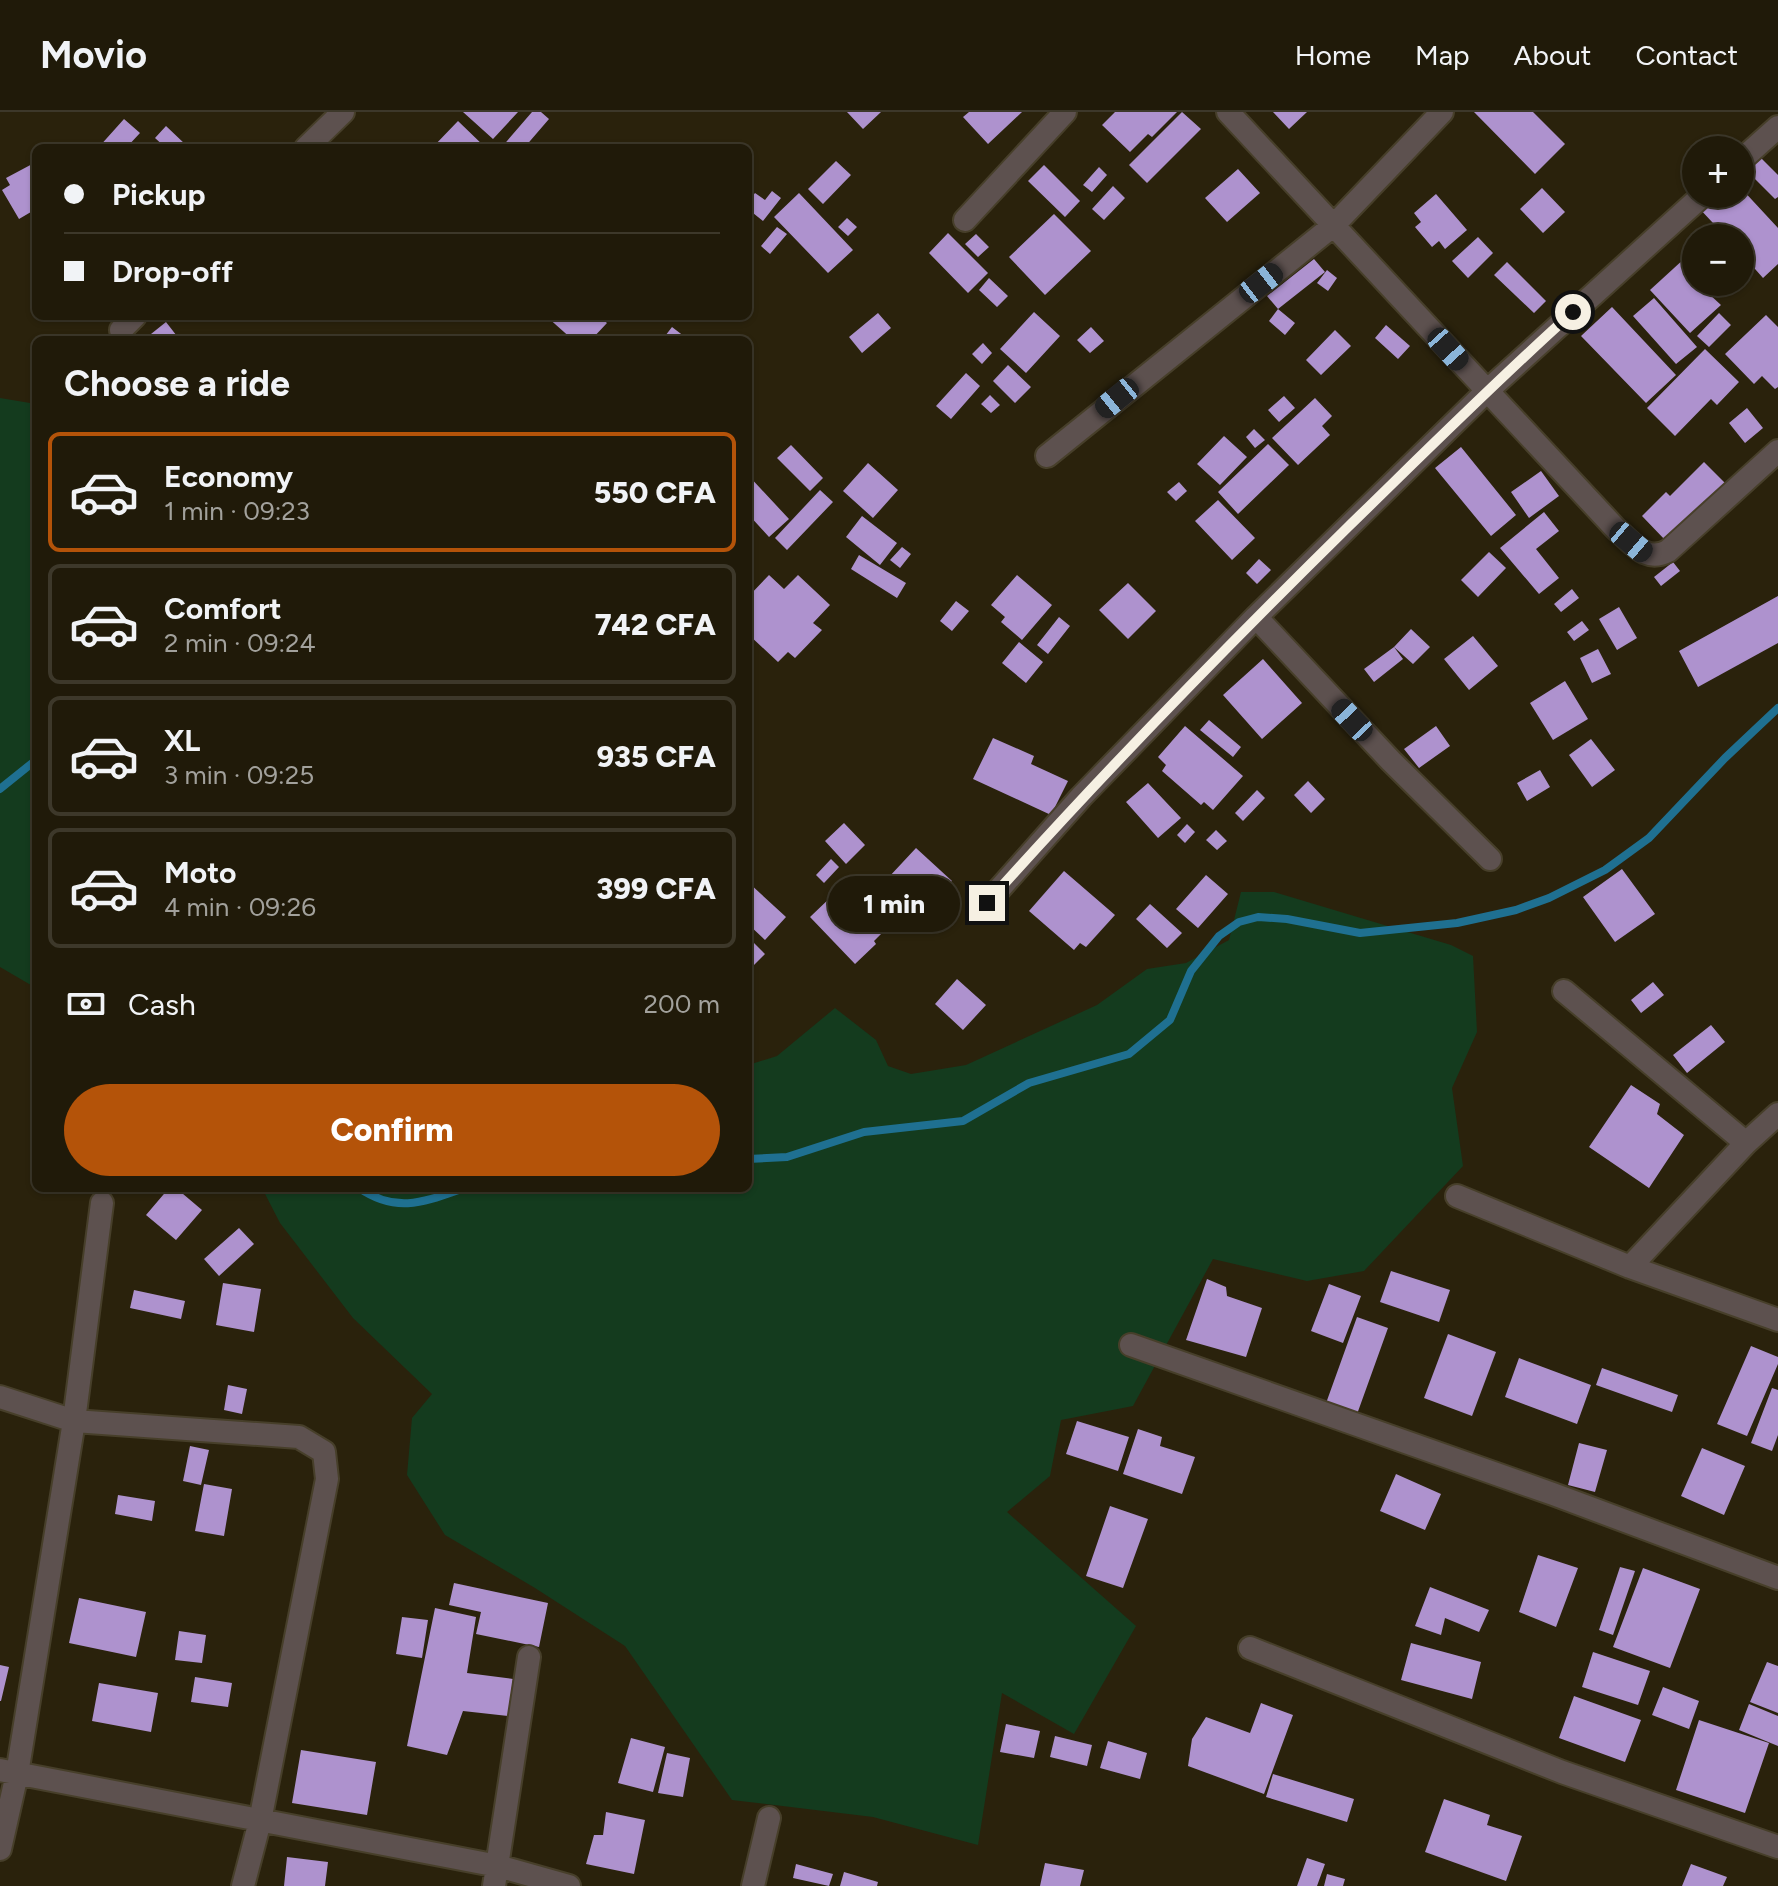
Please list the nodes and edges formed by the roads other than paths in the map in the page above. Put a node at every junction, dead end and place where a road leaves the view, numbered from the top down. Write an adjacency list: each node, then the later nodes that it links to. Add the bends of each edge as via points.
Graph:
1 (343, 112): 6 (street)
2 (1065, 112): 9 (street)
3 (1228, 112): 10 (street)
4 (1442, 112): 10 (street)
5 (1778, 127): 7 (street)
6 (310, 144)
7 (1754, 148)
8 (1689, 208): 11 (street)
9 (965, 220)
10 (1334, 225): 11 (street); 13 (street)
11 (1487, 391): 12 (street, via 1616,529 1657,557); 14 (street)
12 (1778, 451)
13 (1047, 456)
14 (1256, 617): 15 (street); 16 (street, via 1081,797)
15 (1490, 859)
16 (987, 903)
17 (1564, 991): 19 (street)
18 (1778, 1114): 19 (street)
19 (1746, 1143): 22 (street)
20 (1457, 1196): 22 (street)
21 (102, 1203): 26 (street)
22 (1630, 1267): 23 (street)
23 (1778, 1320)
24 (1131, 1345): 27 (street)
25 (0, 1397): 26 (street)
26 (74, 1421): 30 (street); 32 (street, via 299,1437 324,1452 327,1479)
27 (1778, 1578)
28 (1250, 1648): 33 (street, via 1562,1772)
29 (529, 1657): 35 (street)
30 (8, 1772): 32 (street); 34 (street)
31 (769, 1818): 38 (street)
32 (260, 1821): 35 (street); 36 (street)
33 (1778, 1847)
34 (0, 1849)
35 (496, 1876): 37 (street)
36 (243, 1886)
37 (569, 1886)
38 (753, 1886)

